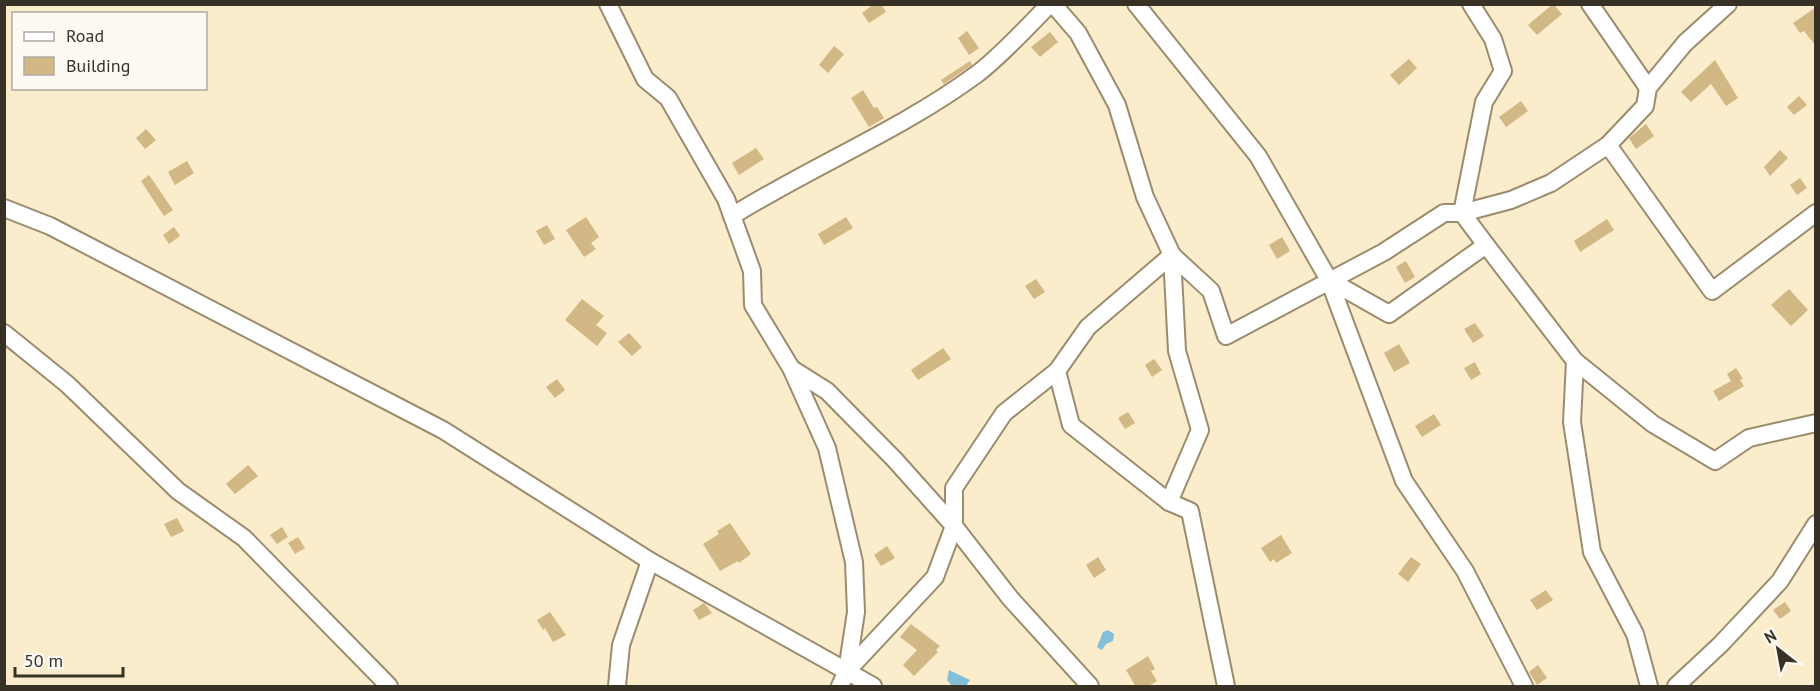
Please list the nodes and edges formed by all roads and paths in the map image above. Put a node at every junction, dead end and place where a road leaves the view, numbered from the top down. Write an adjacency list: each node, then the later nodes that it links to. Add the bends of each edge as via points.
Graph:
1 (608, 4): 12 (street, via 645,79 668,98)
2 (1051, 4): 12 (street, via 978,73 900,123); 14 (street, via 1078,33 1117,105 1145,197)
3 (1136, 4): 15 (street, via 1258,156)
4 (1471, 4): 10 (street, via 1493,39 1503,71 1484,102)
5 (1590, 4): 7 (street)
6 (1728, 4): 7 (street, via 1685,43)
7 (1648, 88): 8 (street, via 1645,106)
8 (1608, 145): 10 (street, via 1551,183 1511,200); 11 (street, via 1712,291)
9 (4, 208): 24 (street, via 50,226 443,430)
10 (1462, 213): 13 (street); 15 (street, via 1444,213 1384,252)
11 (1815, 213)
12 (732, 216): 18 (street, via 752,271 753,305)
13 (1486, 245): 15 (street, via 1389,314); 17 (street)
14 (1172, 255): 15 (street, via 1211,291 1226,336); 19 (street, via 1088,327); 21 (street, via 1177,351 1200,430)
15 (1329, 280): 32 (street, via 1404,481 1465,571)
16 (4, 333): 26 (street, via 67,384 178,491 244,538)
17 (1575, 361): 20 (street, via 1653,424 1715,461 1749,438); 33 (street, via 1572,422 1592,552 1635,634)
18 (791, 368): 23 (street, via 827,391); 25 (street, via 827,448 854,562 856,612)
19 (1057, 371): 21 (street, via 1071,425); 23 (street, via 1004,413 954,488)
20 (1815, 423)
21 (1169, 502): 31 (street, via 1190,511)
22 (1815, 524): 34 (street, via 1780,581)
23 (954, 526): 25 (street, via 935,578); 30 (street, via 1010,598)
24 (650, 561): 25 (street); 27 (street, via 621,645)
25 (847, 671): 28 (street); 29 (street)
26 (389, 687)
27 (617, 687)
28 (840, 687)
29 (873, 687)
30 (1090, 687)
31 (1226, 687)
32 (1524, 687)
33 (1649, 687)
34 (1676, 687)

